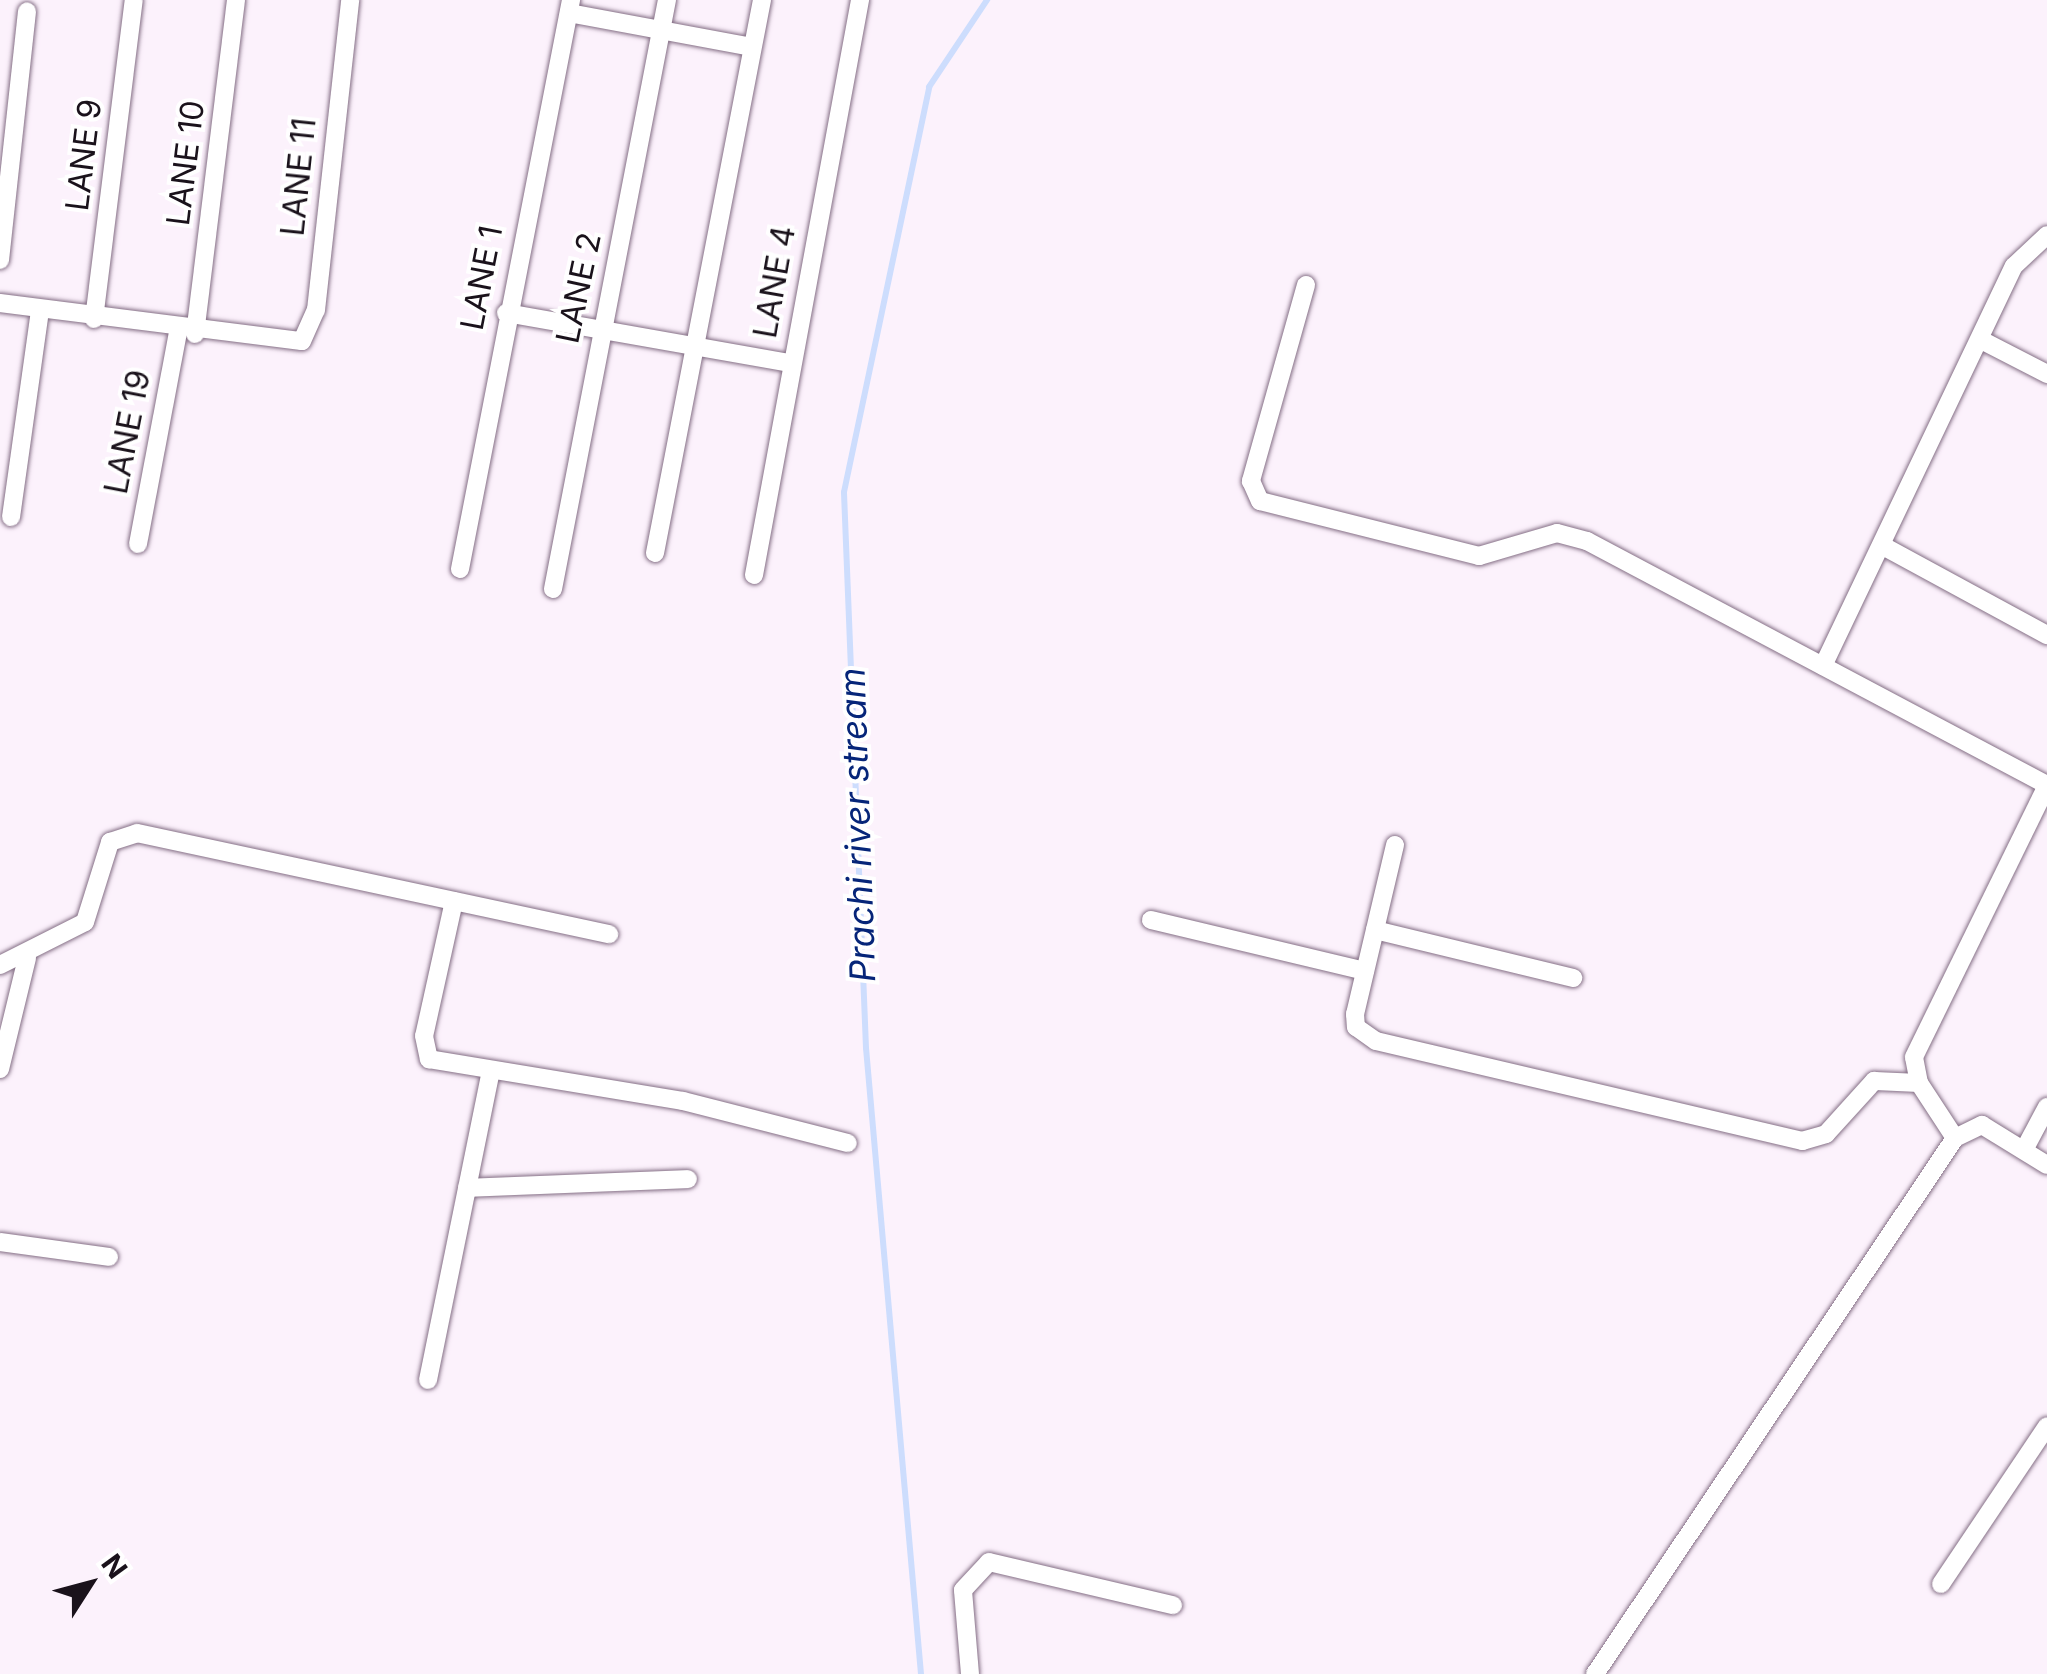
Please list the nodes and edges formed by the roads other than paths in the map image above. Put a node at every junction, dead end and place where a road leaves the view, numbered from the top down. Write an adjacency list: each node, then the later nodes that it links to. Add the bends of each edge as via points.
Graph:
1 (134, 0): 17 (street, LANE 9)
2 (236, 0): 19 (street, LANE 10)
3 (350, 0): 19 (street, LANE 11, via 313,329 287,346)
4 (667, 0): 9 (street, LANE 2)
5 (762, 0): 10 (street)
6 (860, 0): 22 (street, LANE 4)
7 (570, 7): 9 (street); 16 (street, LANE 1)
8 (27, 11): 12 (street)
9 (660, 30): 10 (street); 18 (street, LANE 2)
10 (752, 48): 21 (street)
11 (2047, 235): 20 (street, via 2014,266)
12 (0, 260)
13 (1306, 284): 32 (street, via 1251,481 1260,500 1479,556 1571,535)
14 (0, 303): 15 (street)
15 (40, 310): 17 (street); 24 (street)
16 (506, 313): 18 (street); 28 (street, LANE 1)
17 (94, 318): 19 (street)
18 (600, 330): 21 (street); 30 (street, LANE 2)
19 (186, 333): 25 (street, LANE 19)
20 (1985, 342): 23 (street); 26 (street)
21 (699, 347): 22 (street); 27 (street)
22 (791, 363): 29 (street, LANE 4)
23 (2047, 374)
24 (11, 517)
25 (138, 544)
26 (1883, 546): 31 (street); 32 (street)
27 (655, 553)
28 (460, 570)
29 (754, 574)
30 (552, 589)
31 (2047, 635)
32 (1823, 666): 33 (street)
33 (2047, 785): 45 (street, via 1920,1038)
34 (1395, 845): 37 (street)
35 (454, 901): 38 (street); 39 (street, via 123,835 102,860 85,922 56,931); 44 (street, via 424,1051 440,1065)
36 (1151, 920): 41 (street)
37 (1374, 930): 41 (street); 42 (street)
38 (610, 934)
39 (27, 958): 40 (street); 43 (street)
40 (0, 965)
41 (1365, 970): 45 (street, via 1356,1027 1376,1041 1802,1142 1826,1134 1874,1081)
42 (1573, 978)
43 (0, 1069)
44 (490, 1074): 48 (street, via 683,1100); 52 (street)
45 (1919, 1083): 47 (street)
46 (2047, 1107): 49 (street)
47 (1955, 1138): 49 (street, via 1982,1125); 60 (street)
48 (848, 1143)
49 (2024, 1150): 50 (street)
50 (2047, 1165)
51 (688, 1179): 52 (street)
52 (467, 1188): 55 (street)
53 (0, 1242): 54 (street)
54 (109, 1257)
55 (428, 1380)
56 (2047, 1426): 57 (street)
57 (1941, 1584)
58 (1174, 1605): 59 (street, via 989,1562 962,1590)
59 (970, 1674)
60 (1595, 1674)

